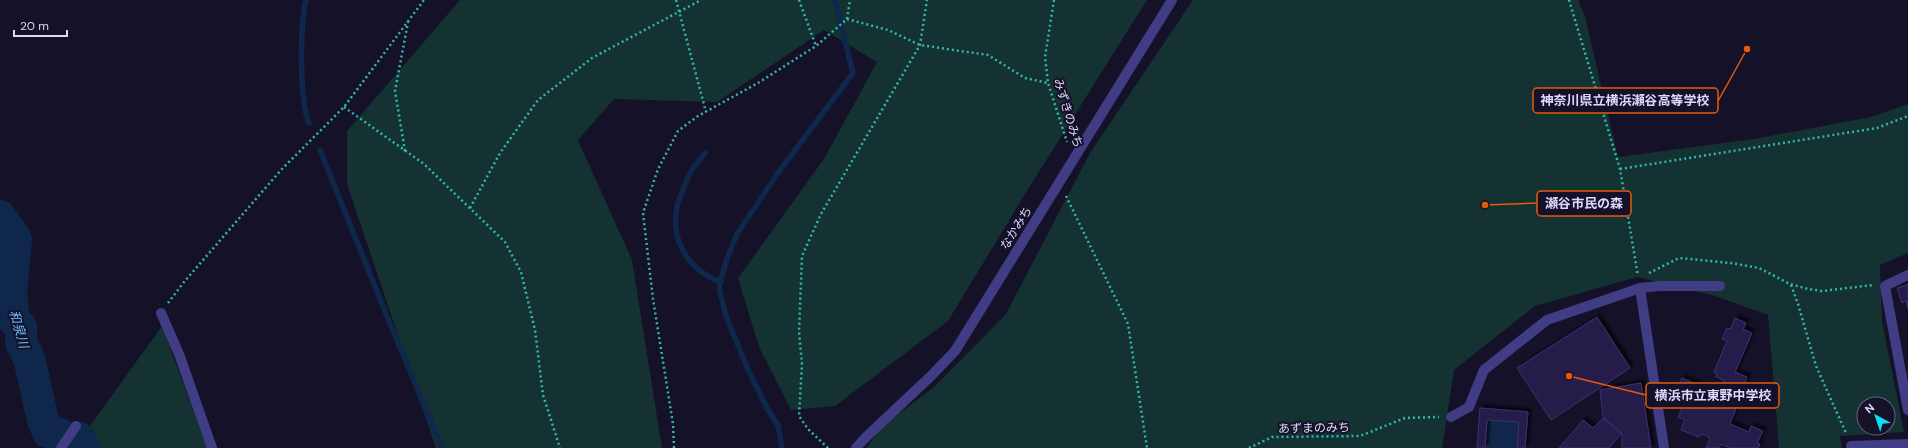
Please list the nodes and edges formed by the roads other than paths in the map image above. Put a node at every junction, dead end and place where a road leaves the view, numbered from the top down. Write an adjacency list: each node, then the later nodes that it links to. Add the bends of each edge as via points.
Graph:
1 (1172, 0): 13 (street, なかみち, via 955,351)
2 (1908, 275): 6 (street, via 1885,286)
3 (1640, 284): 4 (street); 7 (street, via 1547,320 1484,370 1470,407); 14 (street)
4 (1720, 286)
5 (161, 313): 12 (street, via 179,354)
6 (1908, 410)
7 (1450, 417)
8 (76, 426): 11 (street)
9 (1908, 444): 10 (street)
10 (1851, 447)
11 (61, 448)
12 (212, 448)
13 (856, 448)
14 (1664, 448)

